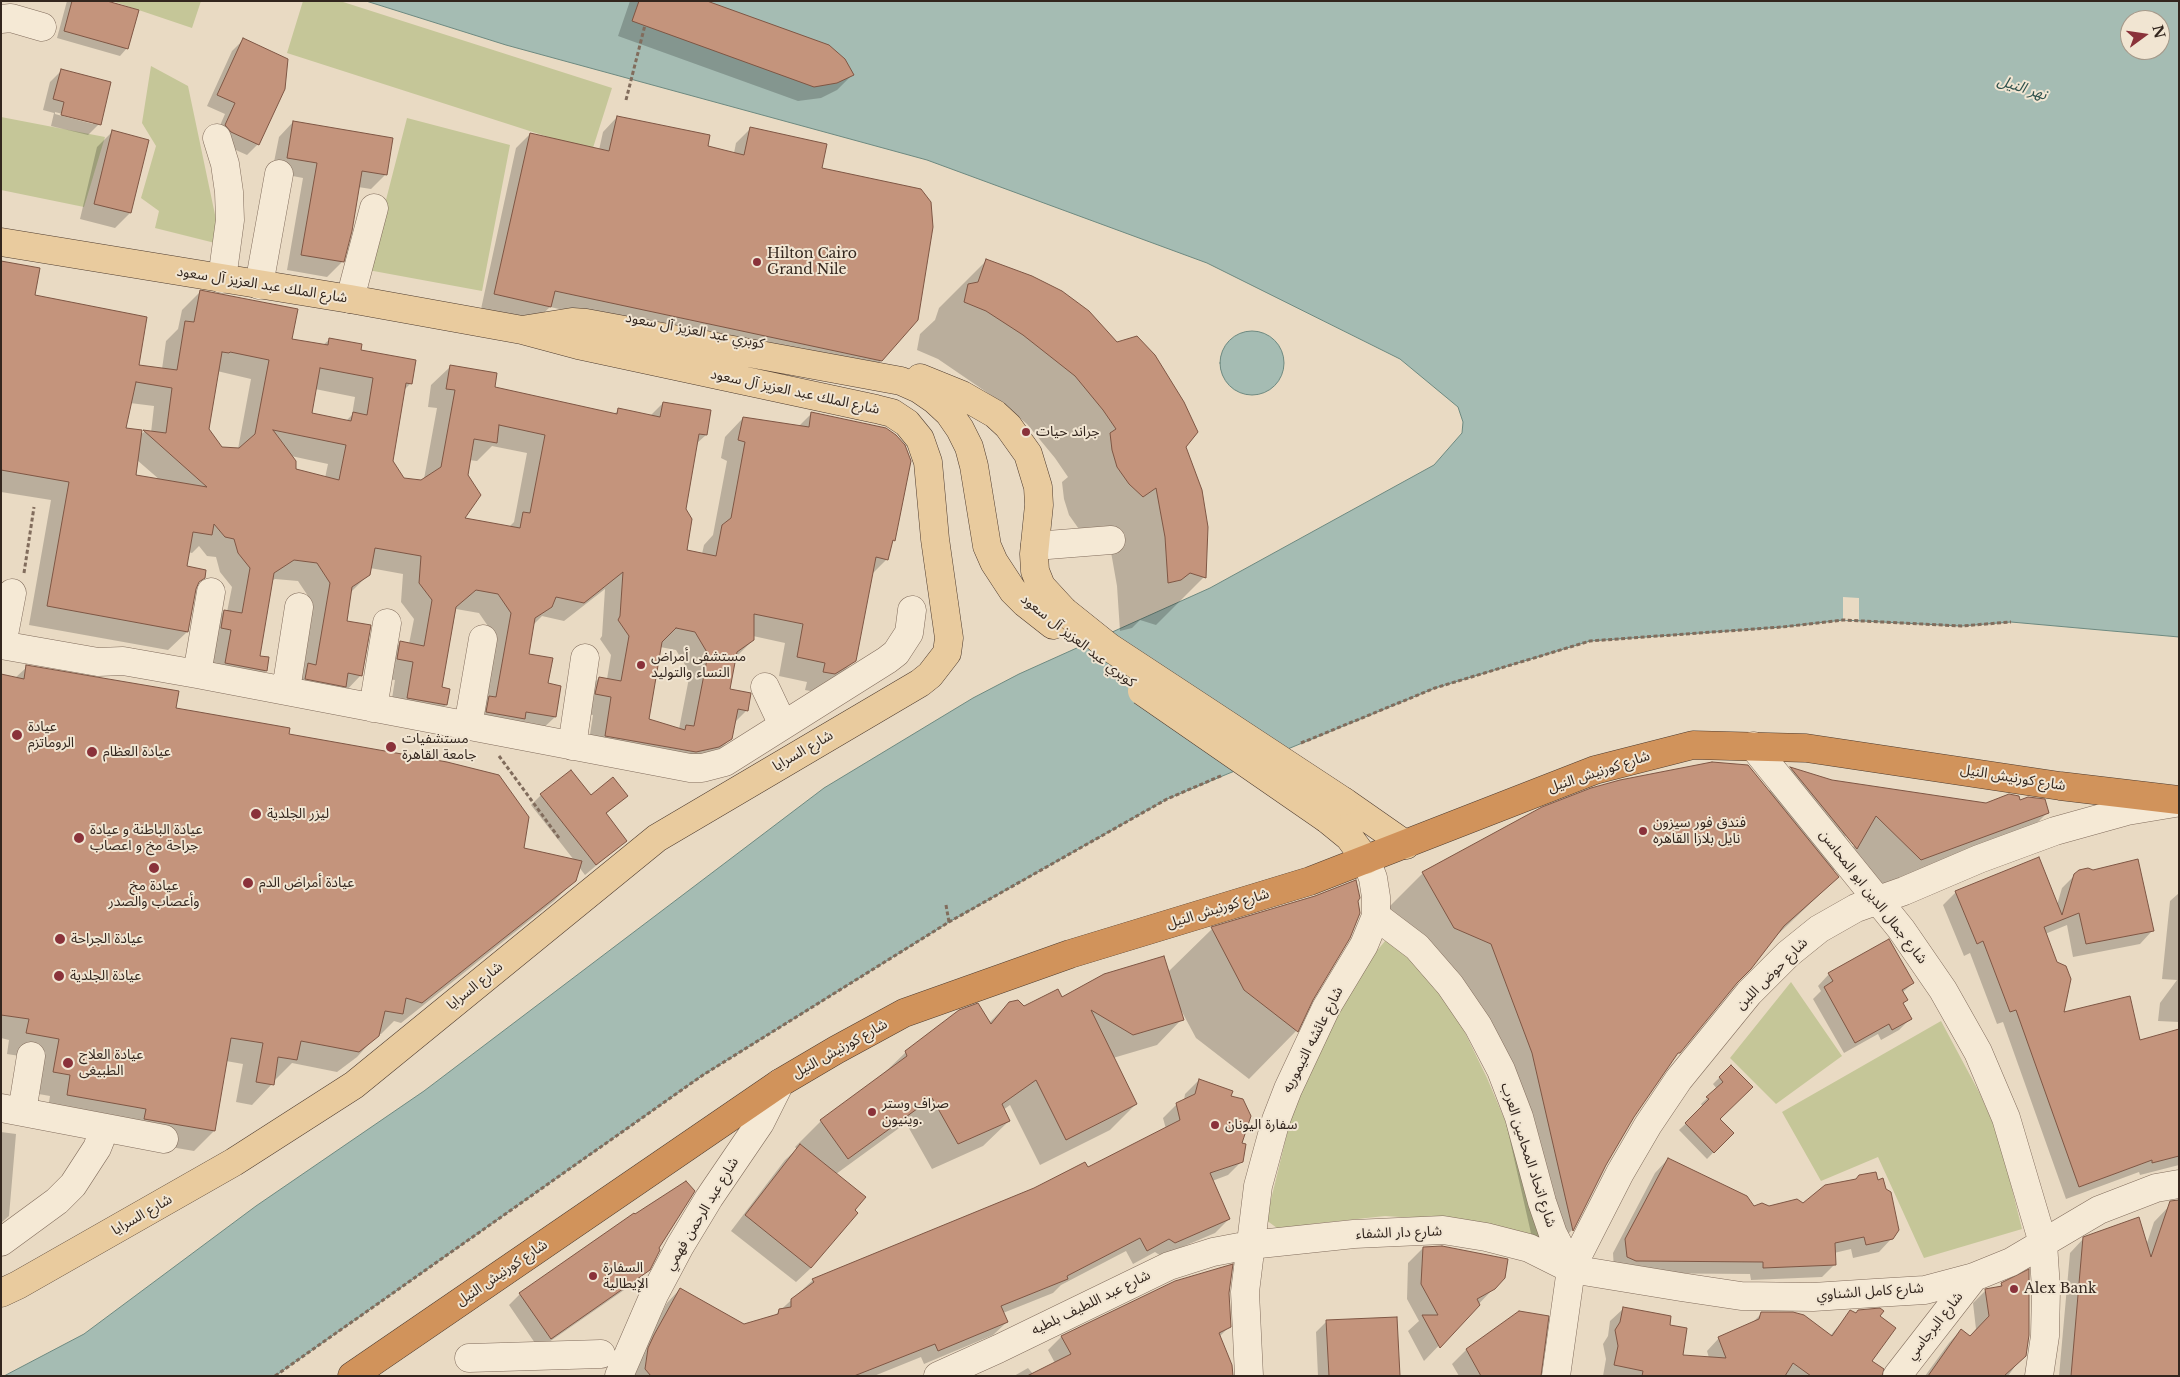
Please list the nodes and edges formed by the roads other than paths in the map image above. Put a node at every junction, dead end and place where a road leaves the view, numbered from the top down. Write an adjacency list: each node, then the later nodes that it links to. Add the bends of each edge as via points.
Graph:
1 (1, 20): 2 (street, via 11,18)
2 (42, 27)
3 (217, 138): 7 (street, via 225,164 230,220)
4 (280, 174): 8 (street)
5 (374, 208): 9 (street)
6 (1, 242): 7 (main road, شارع الملك عبد العزيز آل سعود)
7 (222, 279): 8 (main road, شارع الملك عبد العزيز آل سعود)
8 (259, 285): 9 (main road, شارع الملك عبد العزيز آل سعود)
9 (350, 299): 11 (main road, شارع الملك عبد العزيز آل سعود)
10 (586, 323): 11 (main road, شارع الملك عبد العزيز آل سعود, via 572,322); 12 (main road, كوبري عبد العزيز آل سعود, via 631,317 884,369 943,387); 13 (main road, كوبري عبد العزيز آل سعود, via 901,381 935,400)
11 (522, 330): 26 (main road, شارع الملك عبد العزيز آل سعود, via 876,409 892,413 907,423 920,439 928,462 949,638 947,654)
12 (994, 414): 13 (main road, via 974,414); 16 (main road, كوبري عبد العزيز آل سعود, via 1019,439 1034,470 1039,505)
13 (960, 429): 15 (main road, كوبري عبد العزيز آل سعود, via 974,466)
14 (1111, 540): 16 (street)
15 (987, 546): 16 (main road, via 1011,555); 21 (main road, كوبري عبد العزيز آل سعود, via 994,562 1025,604)
16 (1035, 546): 21 (main road, كوبري عبد العزيز آل سعود, via 1038,579)
17 (18, 585): 23 (street)
18 (211, 592): 27 (street)
19 (299, 607): 29 (street)
20 (912, 610): 31 (street, via 909,633 896,653)
21 (1058, 618): 36 (main road, كوبري عبد العزيز آل سعود, bridge, via 1117,652)
22 (387, 623): 30 (street)
23 (2, 636): 27 (street, via 102,646 123,661)
24 (483, 639): 32 (street)
25 (586, 658): 33 (street)
26 (938, 665): 52 (main road, شارع السرايا, via 920,683 657,838 354,1085 234,1162)
27 (197, 674): 29 (street)
28 (765, 687): 31 (street)
29 (286, 690): 30 (street)
30 (373, 708): 32 (street)
31 (784, 725): 33 (street, via 725,762 702,768)
32 (479, 728): 33 (street)
33 (572, 746)
34 (1753, 746): 35 (highway, شارع كورنيش النيل, via 1806,748); 37 (highway, شارع كورنيش النيل, via 1693,745 1639,758 1587,774); 39 (street, شارع جمال الدين ابو المحاسن)
35 (2179, 801): 39 (street, شارع حوض اللبن, via 2127,811 2055,831)
36 (1335, 810): 37 (main road, كوبري عبد العزيز آل سعود); 38 (main road, كوبري عبد العزيز آل سعود)
37 (1406, 845): 38 (highway, شارع كورنيش النيل)
38 (1366, 860): 40 (street, شارع عائشه التيموريه, via 1373,878); 42 (highway, شارع كورنيش النيل, via 1240,903 1061,957 904,1013)
39 (1878, 900): 48 (street, شارع جمال الدين ابو المحاسن, via 1923,959 1978,1052 2006,1118); 50 (street, شارع حوض اللبن, via 1839,916 1819,929 1782,960 1713,1035 1648,1125)
40 (1376, 916): 49 (street, شارع عائشه التيموريه, via 1364,944 1326,1008 1276,1120 1258,1186); 50 (street, شارع اتحاد المحامين العرب, via 1417,947 1450,985 1478,1026 1505,1080 1553,1234)
41 (31, 1056): 43 (street)
42 (780, 1083): 55 (highway, شارع كورنيش النيل); 56 (street, شارع عبد الرحمن فهمي, via 760,1123 708,1198 680,1246 654,1295)
43 (11, 1110): 44 (street)
44 (105, 1128): 45 (street); 47 (street, via 97,1148 73,1185)
45 (164, 1139)
46 (2179, 1184): 48 (street, شارع كامل الشناوي, via 2156,1188 2099,1210)
47 (1, 1242)
48 (2043, 1243): 51 (street, شارع كامل الشناوي, via 2011,1262); 61 (street, شارع جمال الدين ابو المحاسن, via 2045,1336)
49 (1250, 1246): 50 (street, شارع دار الشفاء, via 1354,1234 1442,1230 1529,1248); 57 (street, شارع عبد اللطيف بلطيه, via 1213,1252 1169,1266); 58 (street, شارع عائشه التيموريه, via 1246,1292)
50 (1571, 1269): 51 (street, شارع كامل الشناوي, via 1741,1296 1925,1290); 59 (street)
51 (1974, 1277): 60 (street, شارع البرجاسي)
52 (1, 1292)
53 (469, 1358): 54 (street)
54 (585, 1362)
55 (352, 1376)
56 (619, 1376)
57 (938, 1376)
58 (1249, 1376)
59 (1556, 1376)
60 (1897, 1376)
61 (2039, 1376)

